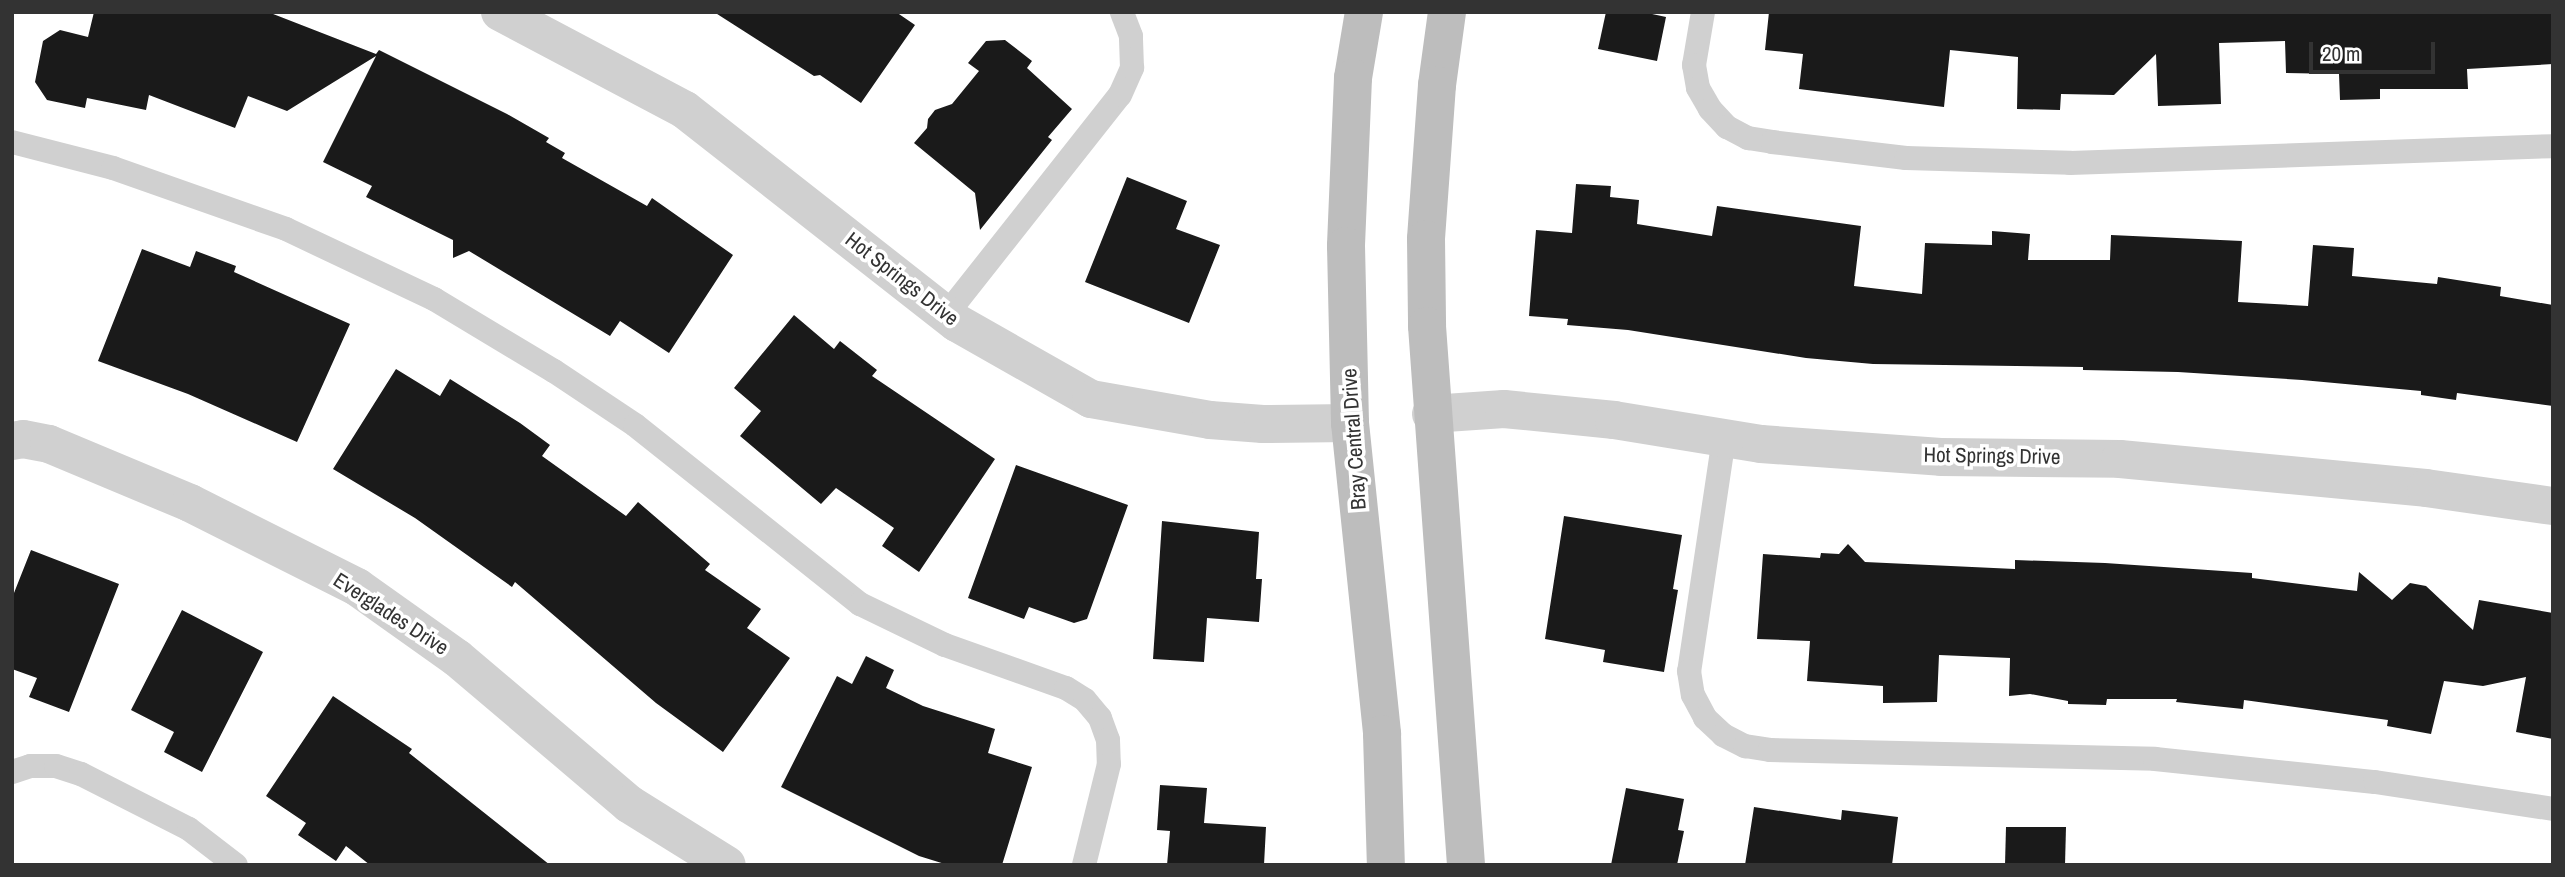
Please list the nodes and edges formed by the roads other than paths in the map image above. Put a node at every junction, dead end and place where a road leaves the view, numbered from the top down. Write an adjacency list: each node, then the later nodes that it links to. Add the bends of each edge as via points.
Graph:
1 (500, 12): 8 (street, Hot Springs Drive, via 685,110)
2 (1122, 12): 8 (lane, via 1131,36 1132,68 1120,94)
3 (1364, 12): 10 (street, Bray Central Drive, via 1353,78 1346,246)
4 (1447, 12): 9 (street, via 1426,239)
5 (1703, 12): 7 (lane, via 1694,65 1698,88 1727,127 1748,138 1772,142 1906,158 2070,163)
6 (12, 142): 18 (lane, via 114,168 286,229 434,299 635,425 860,604 945,645 1066,688 1085,700 1100,719 1108,740 1109,764)
7 (2553, 146)
8 (946, 315): 10 (street, Hot Springs Drive, via 1091,399 1210,420)
9 (1431, 414): 11 (street, Hot Springs Drive, via 1504,410 1614,420); 20 (street)
10 (1350, 423): 19 (street, Bray Central Drive, via 1382,734)
11 (1724, 438): 13 (street, Hot Springs Drive, via 1941,457 2120,459 2426,488); 15 (lane, via 1689,671 1693,695 1705,718 1723,735 1745,746 2155,759 2375,782)
12 (12, 441): 17 (street, Everglades Drive, via 49,444 190,503 356,587 457,658 629,804)
13 (2553, 506)
14 (12, 772): 16 (lane, via 30,766 56,766 80,774 189,829)
15 (2553, 809)
16 (236, 865)
17 (727, 865)
18 (1084, 865)
19 (1385, 865)
20 (1466, 865)

